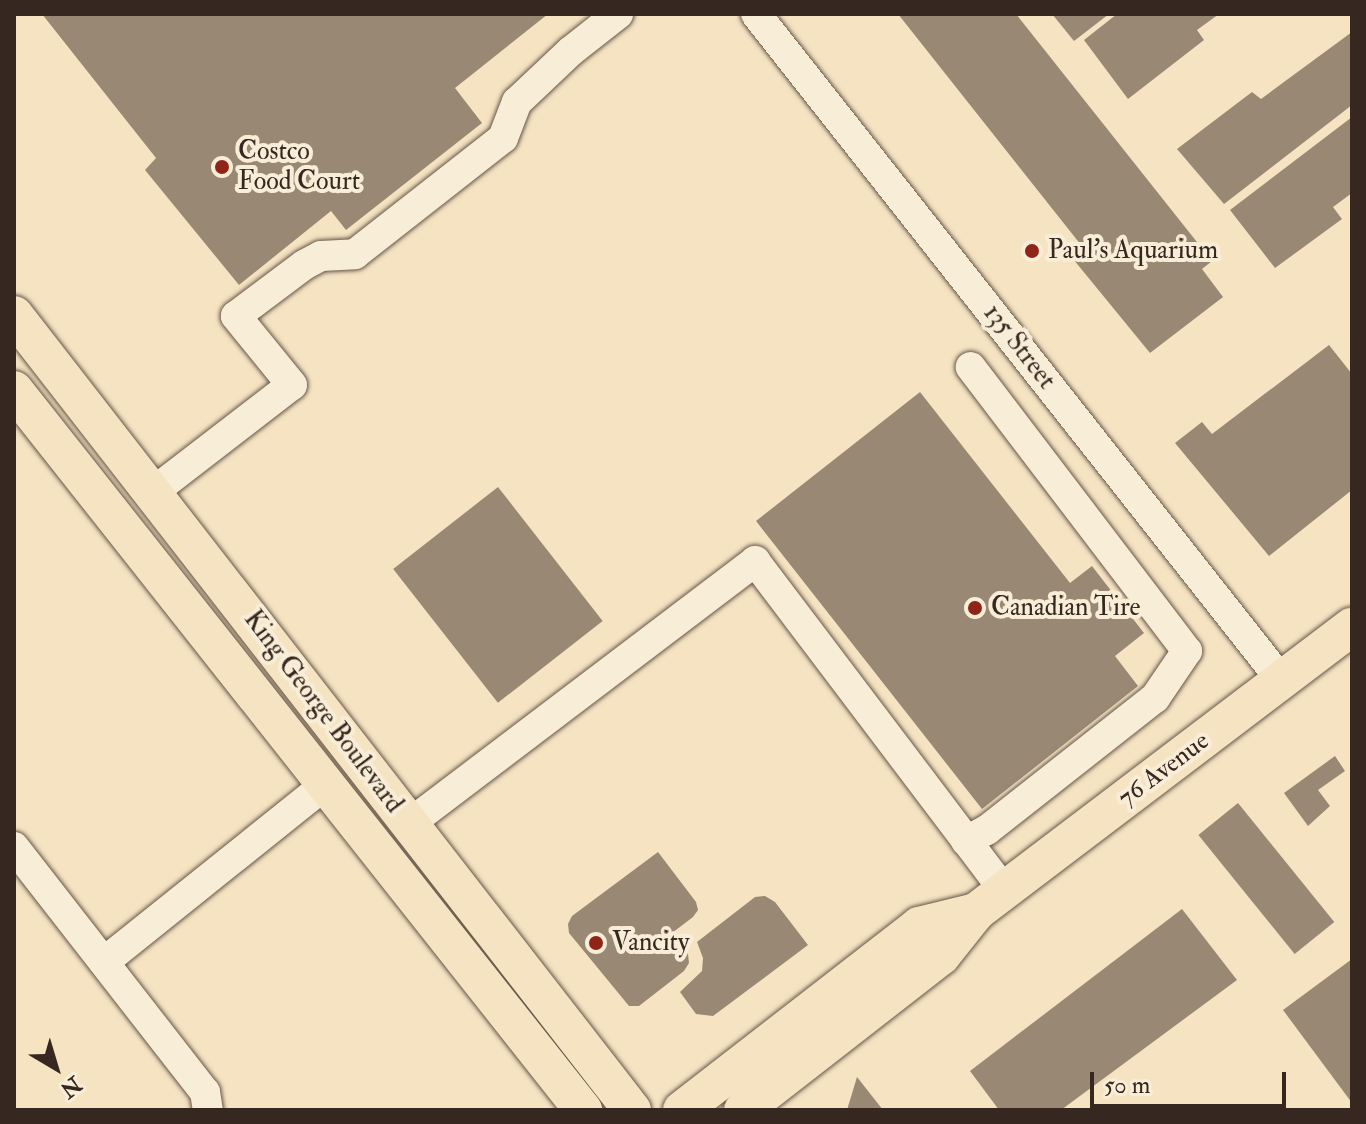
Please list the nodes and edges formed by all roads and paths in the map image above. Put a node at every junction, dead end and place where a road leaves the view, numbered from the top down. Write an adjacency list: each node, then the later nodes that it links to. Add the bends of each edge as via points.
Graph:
1 (618, 14): 8 (street, via 517,102 503,138 355,254 321,256 236,316 292,385)
2 (756, 14): 4 (street, 135 Street)
3 (14, 315): 8 (main road, King George Boulevard)
4 (1030, 361): 7 (street); 10 (street, 135 Street)
5 (971, 367): 7 (street)
6 (14, 390): 11 (main road, King George Boulevard)
7 (990, 392): 13 (street, via 1187,651 1155,698)
8 (153, 492): 12 (main road, King George Boulevard)
9 (1352, 627): 10 (main road, 76 Avenue)
10 (1282, 681): 15 (main road, 76 Avenue)
11 (326, 784): 16 (street); 17 (main road, King George Boulevard)
12 (409, 824): 13 (street, via 755,561); 20 (main road, King George Boulevard)
13 (966, 841): 15 (street)
14 (14, 847): 16 (street)
15 (990, 901): 21 (main road, 76 Avenue, via 919,926); 22 (main road, 76 Avenue, via 941,956)
16 (104, 962): 18 (street, via 205,1092)
17 (554, 1094): 19 (main road, King George Boulevard)
18 (208, 1110)
19 (583, 1110)
20 (632, 1110)
21 (682, 1110)
22 (743, 1110)

